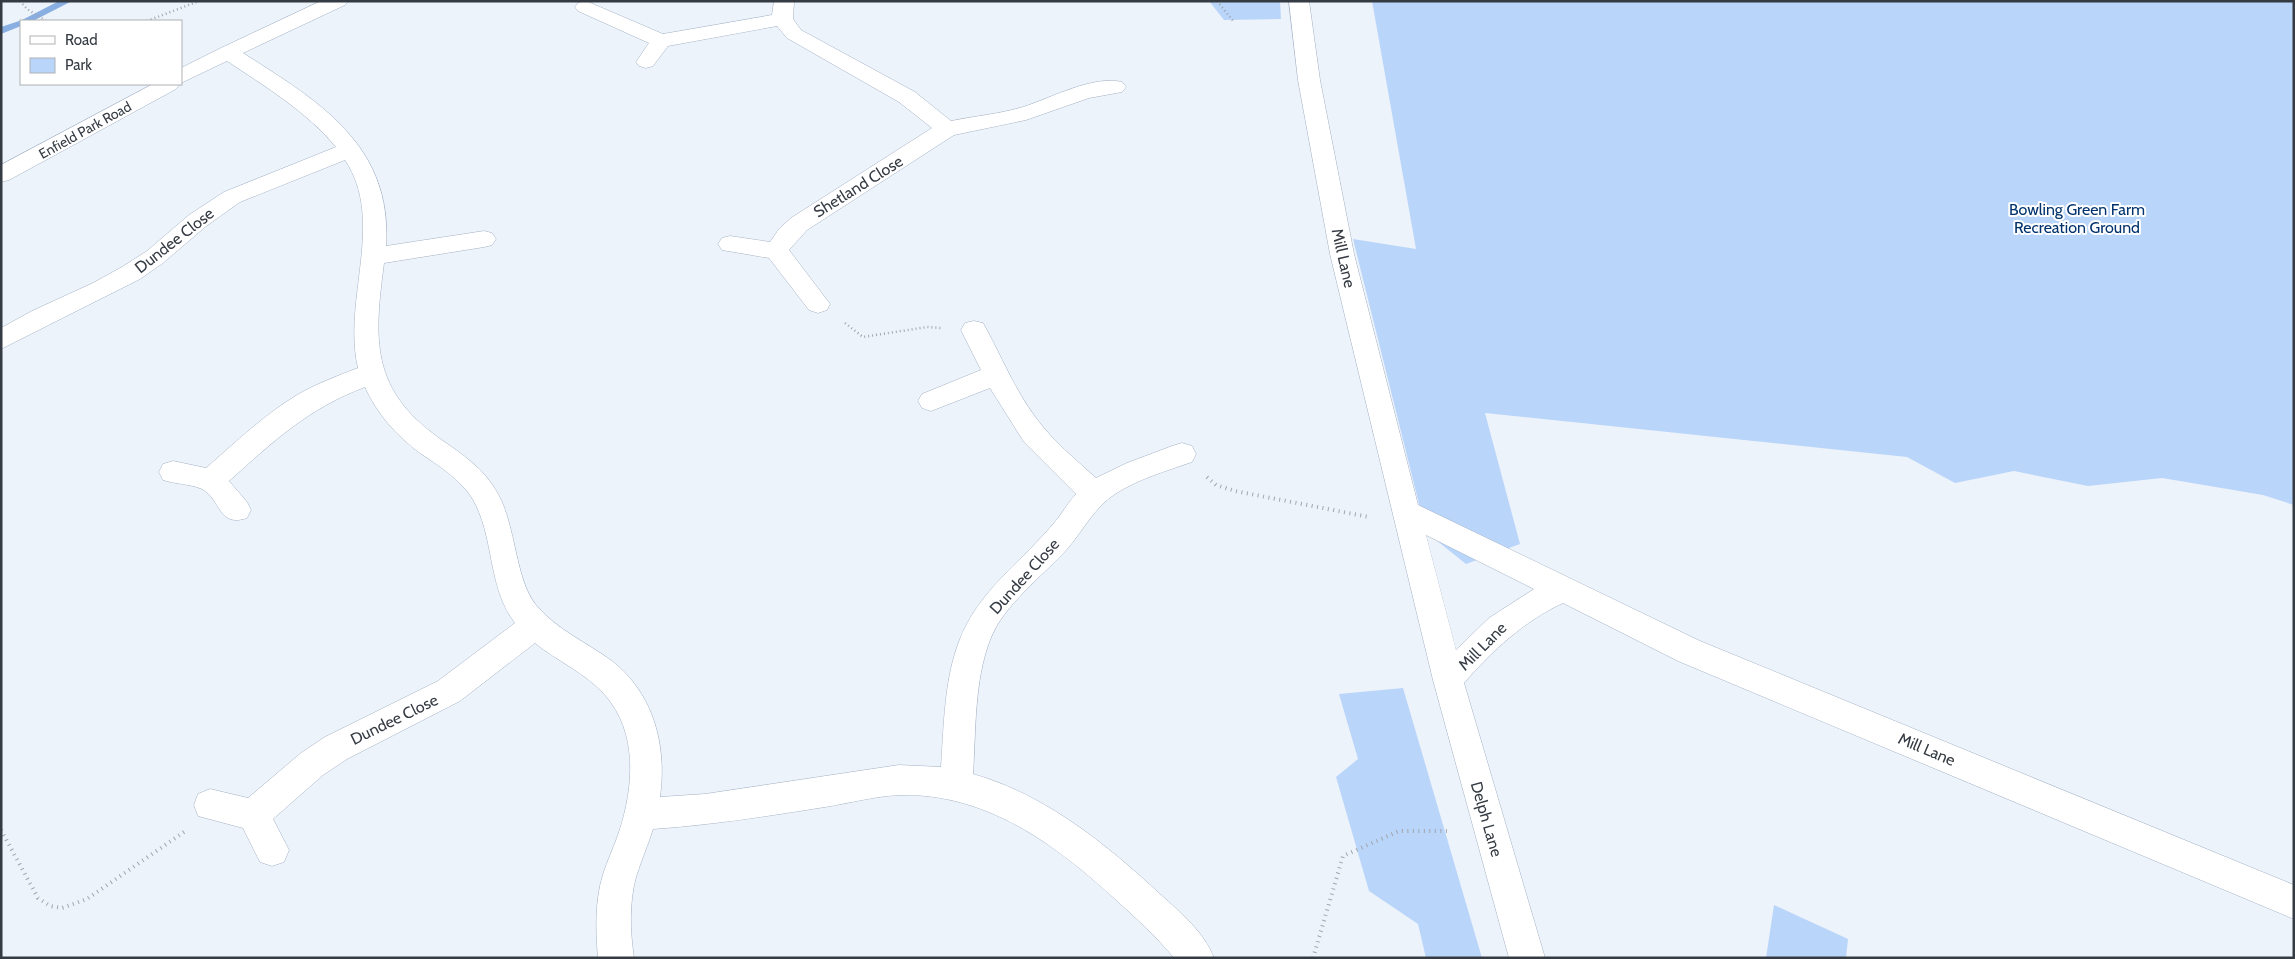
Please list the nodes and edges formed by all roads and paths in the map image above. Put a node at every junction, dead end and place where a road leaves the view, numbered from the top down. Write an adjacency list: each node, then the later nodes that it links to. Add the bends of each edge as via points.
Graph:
1 (20, 1): 8 (path, via 26,9)
2 (199, 1): 9 (path)
3 (338, 1): 12 (street)
4 (1217, 1): 10 (path)
5 (1299, 1): 35 (street, Mill Lane, via 1340,245)
6 (585, 7): 11 (street)
7 (783, 10): 11 (street); 17 (street, via 786,27 794,34 907,97)
8 (44, 20)
9 (150, 20)
10 (1234, 22)
11 (661, 41): 13 (street)
12 (228, 52): 14 (street); 18 (street, via 302,101)
13 (646, 62)
14 (182, 76)
15 (167, 85): 19 (street, Enfield Park Road)
16 (1115, 87): 17 (street, Shetland Close, via 1085,92 1026,113)
17 (947, 129): 22 (street, Shetland Close, via 799,224)
18 (351, 149): 23 (street, via 365,171 373,202); 26 (street, Dundee Close, via 232,197 131,273)
19 (1, 176)
20 (484, 239): 23 (street)
21 (730, 244): 22 (street)
22 (776, 251): 24 (street)
23 (373, 256): 27 (street, via 366,308)
24 (818, 304): 25 (path, via 863,337 926,327)
25 (974, 330): 28 (street)
26 (1, 340)
27 (372, 373): 32 (street, via 300,406); 37 (street, via 380,392 409,428 454,460 481,488 489,502 515,591 523,610)
28 (996, 374): 29 (street); 33 (street, via 1027,427)
29 (931, 401)
30 (1182, 454): 33 (street, Dundee Close, via 1135,472); 35 (path, via 1216,485 1235,491)
31 (173, 472): 32 (street)
32 (211, 480): 34 (street)
33 (1095, 494): 39 (street, Dundee Close, via 997,604 976,636 966,673)
34 (237, 510)
35 (1408, 519): 36 (street, Mill Lane); 38 (street, Mill Lane)
36 (1563, 589): 38 (street, Mill Lane, via 1527,607 1490,634); 46 (street, Mill Lane, via 1689,651)
37 (536, 625): 41 (street, via 599,668 628,700 638,718 643,738); 42 (street, Dundee Close, via 449,691 336,748 312,764)
38 (1448, 680): 44 (street, Delph Lane)
39 (956, 785): 41 (street, via 899,780 705,810); 48 (street, via 1025,811 1063,835 1112,873 1161,918)
40 (210, 805): 42 (street); 43 (path, via 180,836 88,899 58,909 46,906 38,898)
41 (641, 814): 47 (street, via 617,887 613,912)
42 (253, 815): 45 (street)
43 (1, 830)
44 (1490, 830): 49 (path, via 1398,831 1343,856); 50 (street, Delph Lane)
45 (272, 850)
46 (2294, 902)
47 (616, 958)
48 (1197, 958)
49 (1313, 958)
50 (1527, 958)

